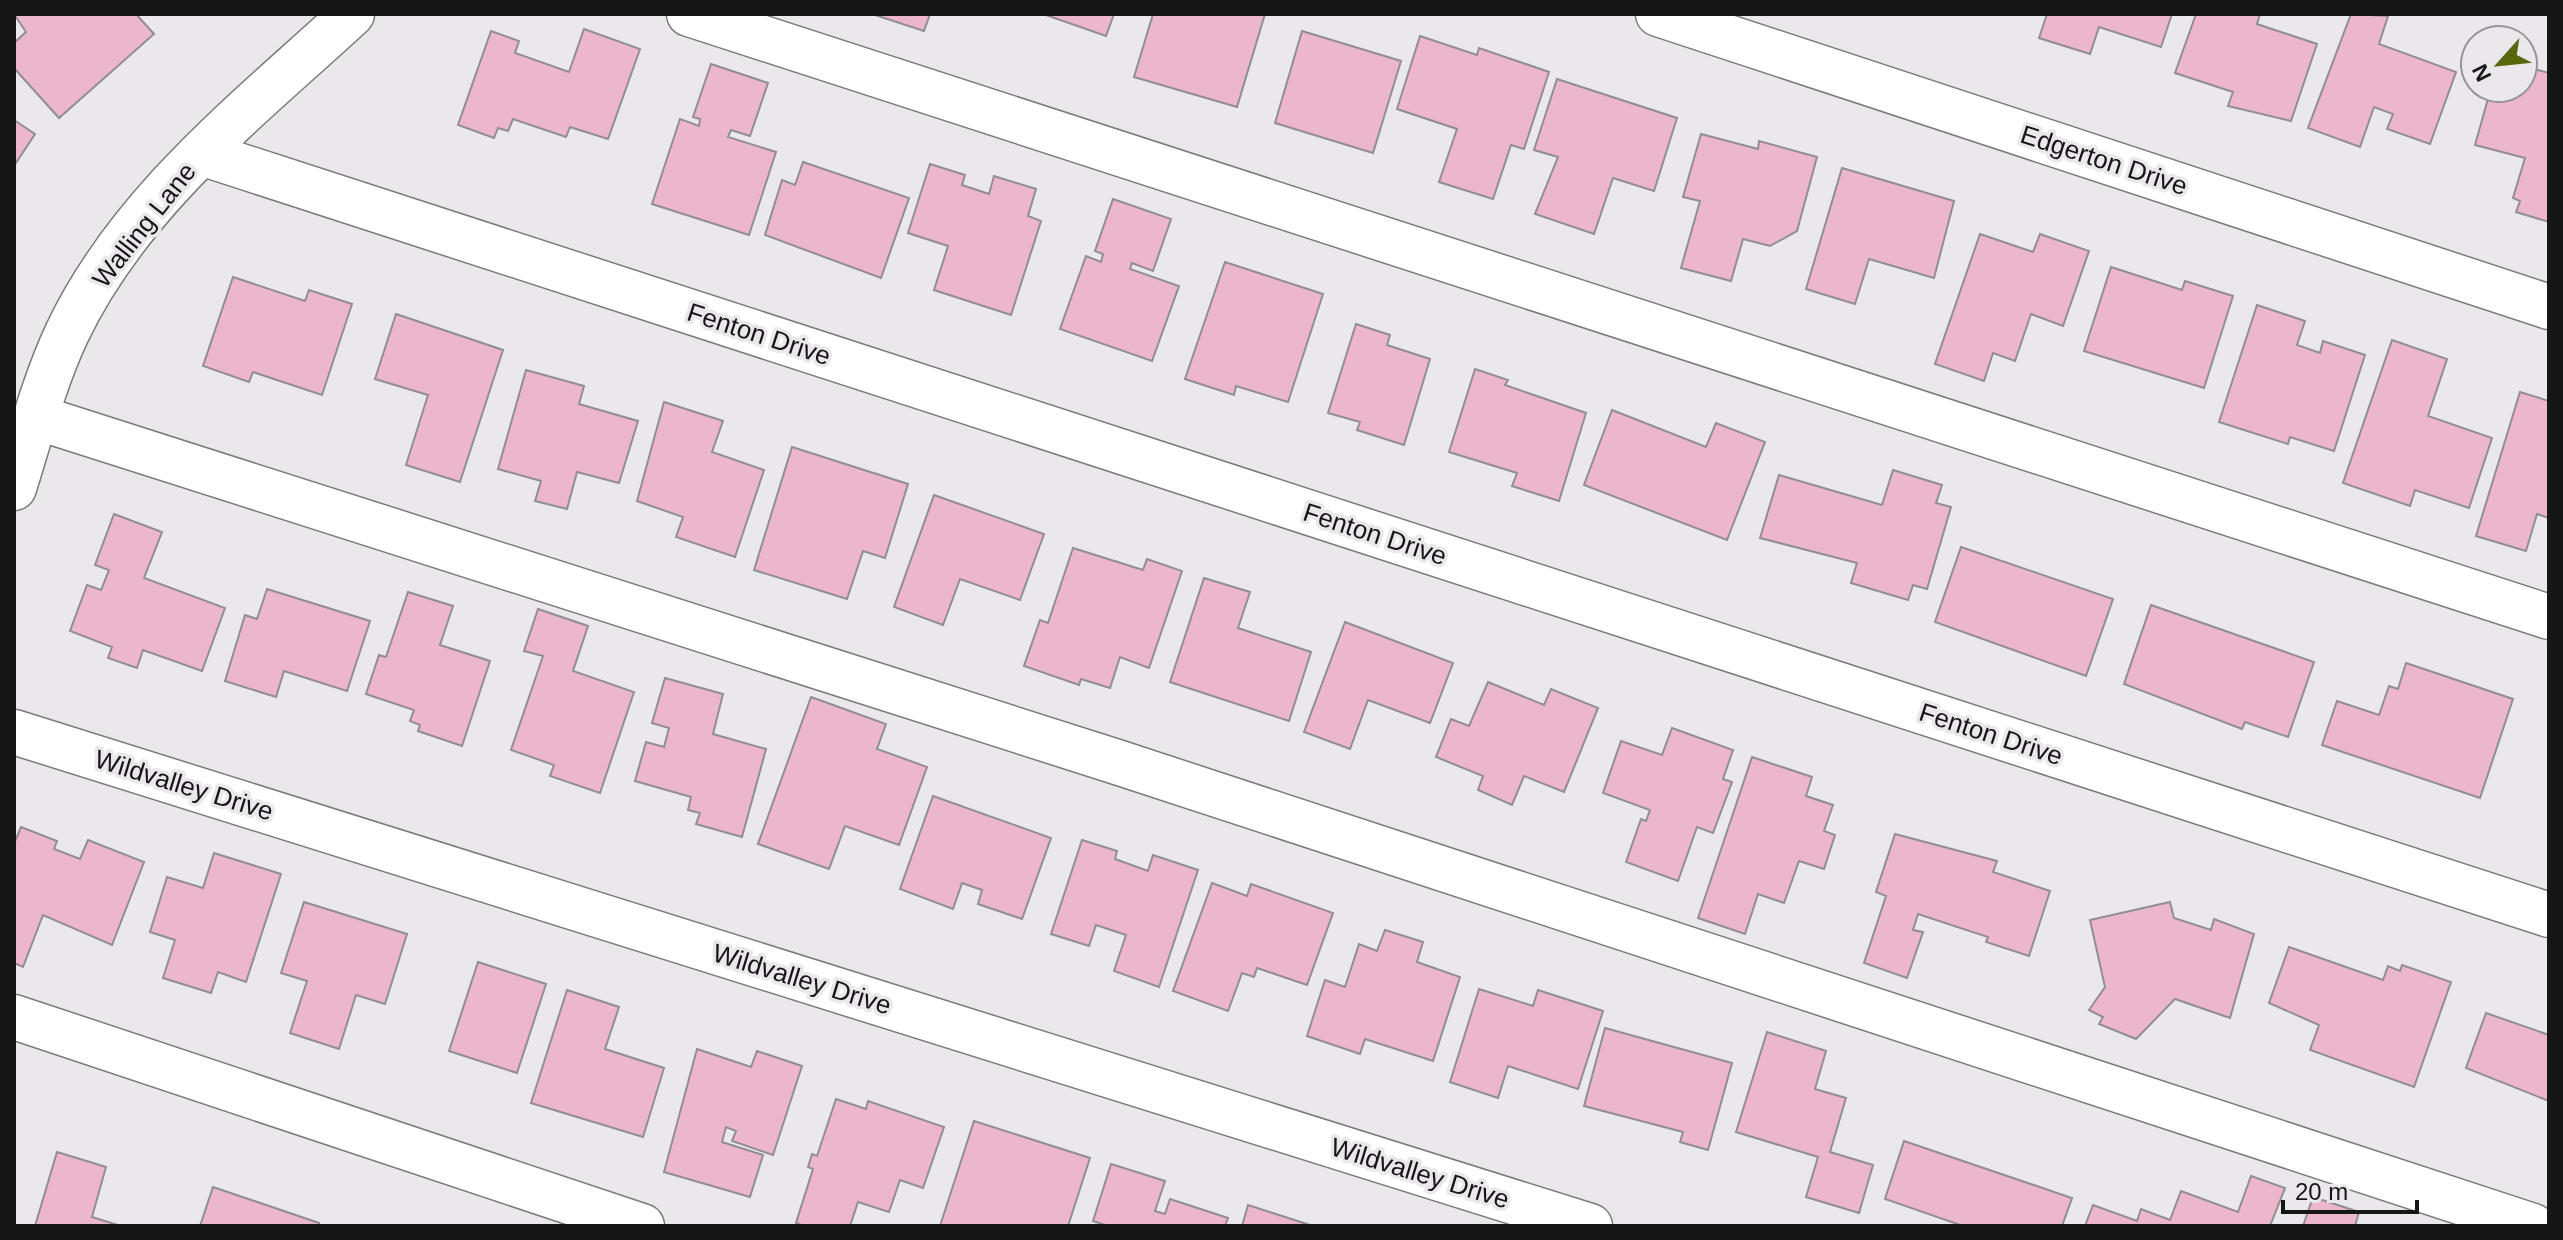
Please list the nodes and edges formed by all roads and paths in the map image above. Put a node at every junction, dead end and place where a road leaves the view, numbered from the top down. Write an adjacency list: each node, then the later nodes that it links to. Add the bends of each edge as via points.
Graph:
1 (352, 14): 4 (street, Walling Lane)
2 (689, 14): 8 (street)
3 (1658, 14): 5 (street, Edgerton Drive)
4 (201, 153): 6 (street, Walling Lane, via 157,198 104,268 67,333); 10 (street, Fenton Drive)
5 (2549, 307)
6 (36, 417): 7 (street, Walling Lane); 14 (street, via 1120,763)
7 (14, 488)
8 (2549, 617)
9 (14, 732): 13 (street, Wildvalley Drive)
10 (2549, 915)
11 (14, 1017): 12 (street)
12 (642, 1226)
13 (1590, 1226)
14 (2533, 1226)

